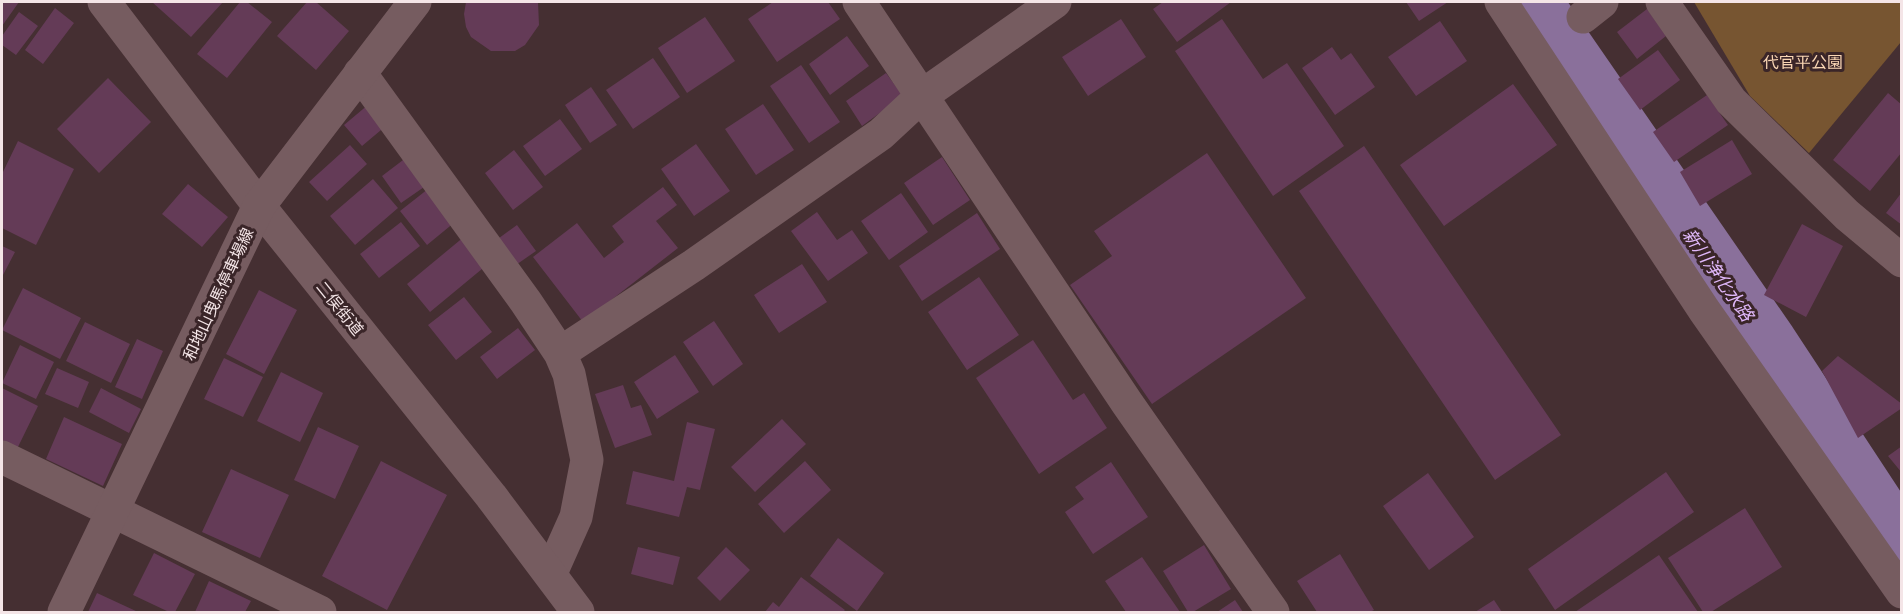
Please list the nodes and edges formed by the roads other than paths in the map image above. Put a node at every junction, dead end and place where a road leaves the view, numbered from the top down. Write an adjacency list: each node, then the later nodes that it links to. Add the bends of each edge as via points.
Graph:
1 (105, 2): 9 (street, 二俣街道)
2 (415, 2): 7 (street, 和地山曳馬停車場線)
3 (859, 2): 8 (street)
4 (1055, 2): 8 (street)
5 (1501, 2): 14 (street, via 1704,309)
6 (1662, 2): 10 (street, via 1731,101 1847,215)
7 (360, 73): 9 (street, 和地山曳馬停車場線); 11 (street)
8 (923, 95): 11 (street, via 881,135 694,266); 18 (street, via 1127,403)
9 (259, 206): 13 (street, 和地山曳馬停車場線); 15 (street, 二俣街道)
10 (1902, 261)
11 (560, 353): 15 (street, via 569,374 587,460)
12 (2, 458): 13 (street)
13 (113, 511): 16 (street, 和地山曳馬停車場線); 17 (street)
14 (1902, 592)
15 (563, 599)
16 (64, 612)
17 (320, 612)
18 (1273, 612)

